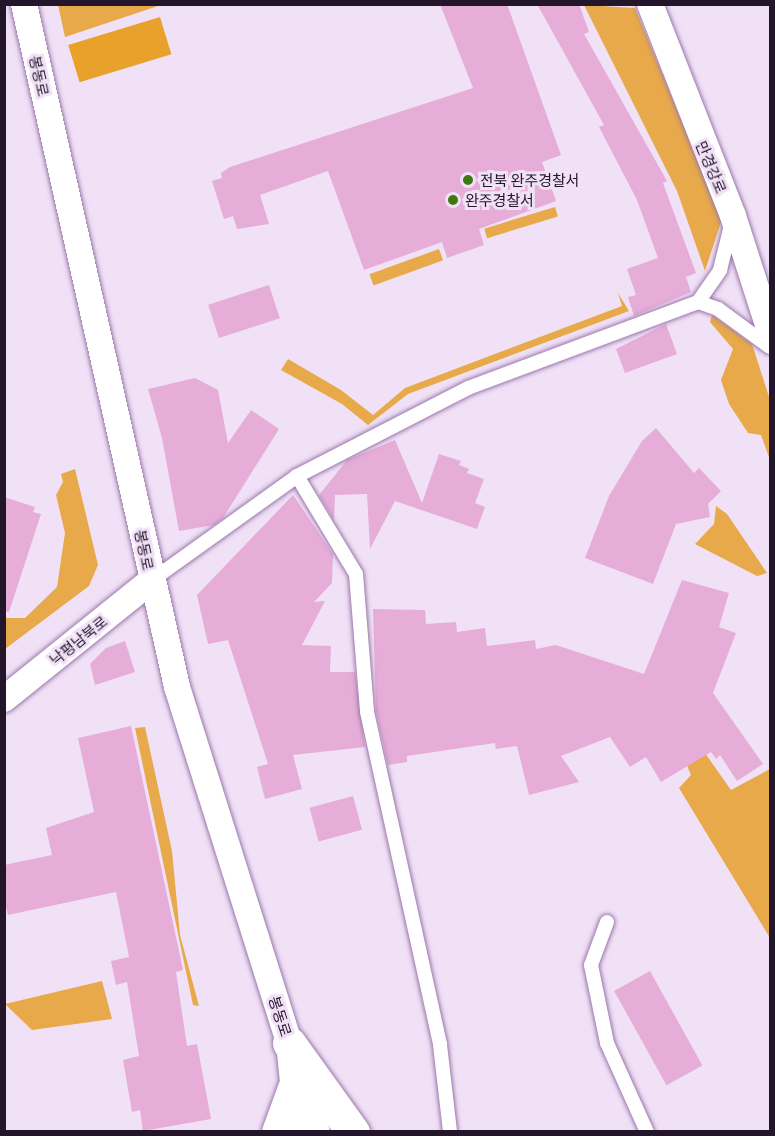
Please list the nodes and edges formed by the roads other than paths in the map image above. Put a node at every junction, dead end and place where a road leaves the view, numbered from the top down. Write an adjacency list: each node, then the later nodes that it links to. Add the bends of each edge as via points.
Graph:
1 (24, 4): 8 (street, 봉동로)
2 (650, 4): 3 (street, 만경강로)
3 (733, 216): 4 (lane, via 720,270); 5 (street, 만경강로)
4 (698, 302): 6 (lane, via 718,309); 7 (lane, via 433,402)
5 (771, 331)
6 (771, 347)
7 (297, 476): 8 (lane); 17 (lane, via 356,574 367,712 440,1045)
8 (152, 580): 9 (street, 낙평남북로); 11 (street, 봉동로, via 177,687)
9 (4, 699)
10 (607, 922): 18 (lane, via 591,965 607,1044)
11 (290, 1043): 12 (street, 봉동로); 16 (street)
12 (294, 1088): 13 (street); 14 (street, 봉동로); 15 (street, 봉동로)
13 (278, 1131)
14 (298, 1131)
15 (317, 1131)
16 (353, 1131)
17 (450, 1131)
18 (647, 1131)

